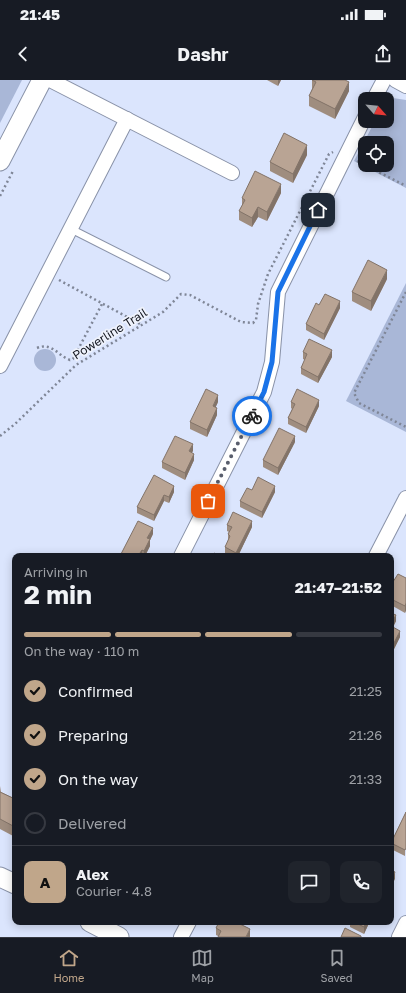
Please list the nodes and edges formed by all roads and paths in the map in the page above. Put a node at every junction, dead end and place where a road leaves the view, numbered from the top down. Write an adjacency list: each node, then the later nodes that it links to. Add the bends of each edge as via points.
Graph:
1 (42, 80): 9 (street)
2 (50, 80): 7 (street)
3 (384, 80): 6 (street)
4 (395, 80): 5 (street)
5 (406, 86)
6 (378, 92)
7 (127, 119): 10 (street); 11 (street)
8 (360, 128): 25 (street, via 278,292 272,362 264,392)
9 (0, 161)
10 (232, 173)
11 (71, 229): 12 (lane); 21 (street)
12 (166, 277)
13 (58, 280): 16 (path)
14 (406, 292): 22 (path, via 354,393 359,403)
15 (178, 297): 17 (path, Powerline Trail, via 163,312)
16 (102, 304): 17 (path); 19 (path)
17 (142, 325): 20 (path, Powerline Trail)
18 (37, 348): 19 (path, via 51,347 65,358)
19 (73, 359): 20 (path)
20 (76, 365): 23 (path, Powerline Trail)
21 (0, 366)
22 (406, 427)
23 (0, 436)
24 (406, 498): 26 (street)
25 (183, 553)
26 (378, 553)
27 (0, 877): 28 (street)
28 (12, 883)
29 (406, 923): 34 (street)
30 (96, 925): 32 (street)
31 (187, 925): 33 (street)
32 (120, 937)
33 (181, 937)
34 (399, 937)

